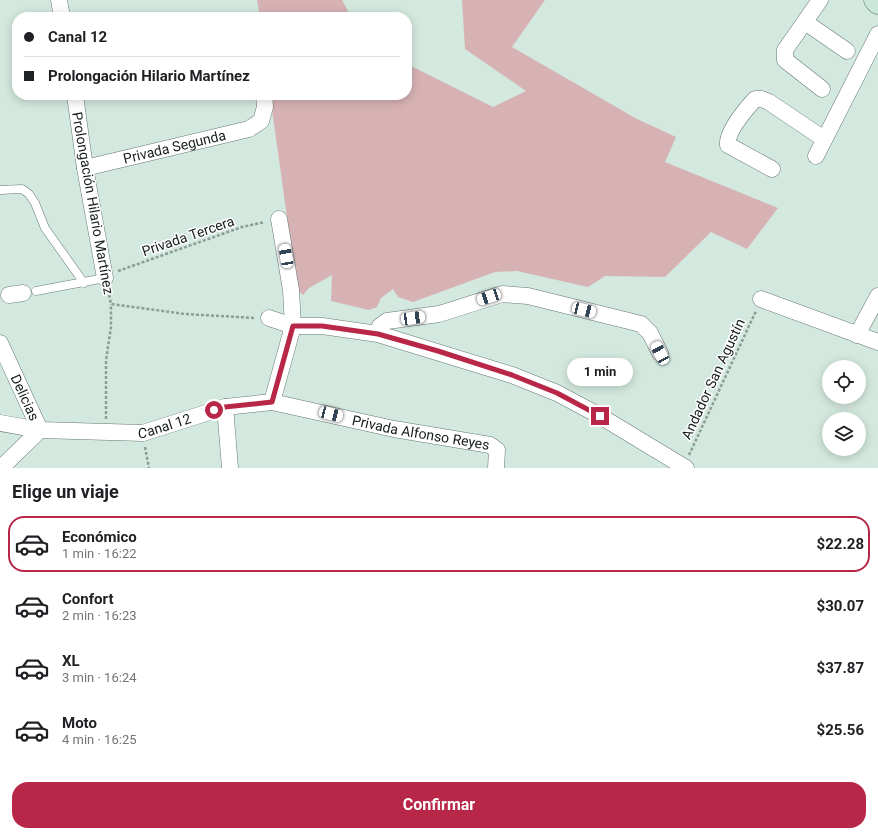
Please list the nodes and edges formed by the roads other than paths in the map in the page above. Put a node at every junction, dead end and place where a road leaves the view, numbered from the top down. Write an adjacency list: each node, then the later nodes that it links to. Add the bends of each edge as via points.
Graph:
1 (59, 0): 5 (street)
2 (820, 0): 6 (street)
3 (875, 0): 4 (street)
4 (878, 3)
5 (61, 12)
6 (805, 22): 8 (street); 9 (street, via 785,50 785,60)
7 (878, 34): 12 (street)
8 (847, 51)
9 (822, 89)
10 (76, 100): 14 (street, Prolongación Hilario Martínez)
11 (264, 100): 14 (street, Privada Segunda, via 261,121 249,129)
12 (824, 139): 13 (street); 15 (street, via 769,102 755,99 732,130 727,139 728,145)
13 (816, 156)
14 (85, 168): 18 (street, Prolongación Hilario Martínez)
15 (772, 169)
16 (0, 190): 19 (lane, via 22,189 29,194 45,228)
17 (279, 219): 24 (street, via 292,290)
18 (105, 278): 19 (lane)
19 (84, 283): 20 (lane)
20 (23, 293)
21 (878, 296): 26 (street)
22 (761, 299): 26 (street)
23 (269, 318): 24 (street)
24 (293, 326): 25 (street, via 322,326); 30 (street)
25 (378, 334): 29 (street, via 380,326 387,321 439,314 489,297 528,296 640,324 650,333); 34 (street, via 512,375 557,393)
26 (857, 335): 27 (street)
27 (878, 342)
28 (0, 344): 33 (street, Delicias)
29 (660, 353)
30 (272, 402): 31 (street, Canal 12); 37 (street, Privada Alfonso Reyes, via 369,425 490,444 497,450)
31 (225, 407): 33 (street, Canal 12, via 143,433); 36 (street)
32 (0, 424): 33 (street, Canal 12)
33 (40, 430): 35 (street)
34 (685, 467)
35 (1, 468)
36 (230, 468)
37 (496, 468)

